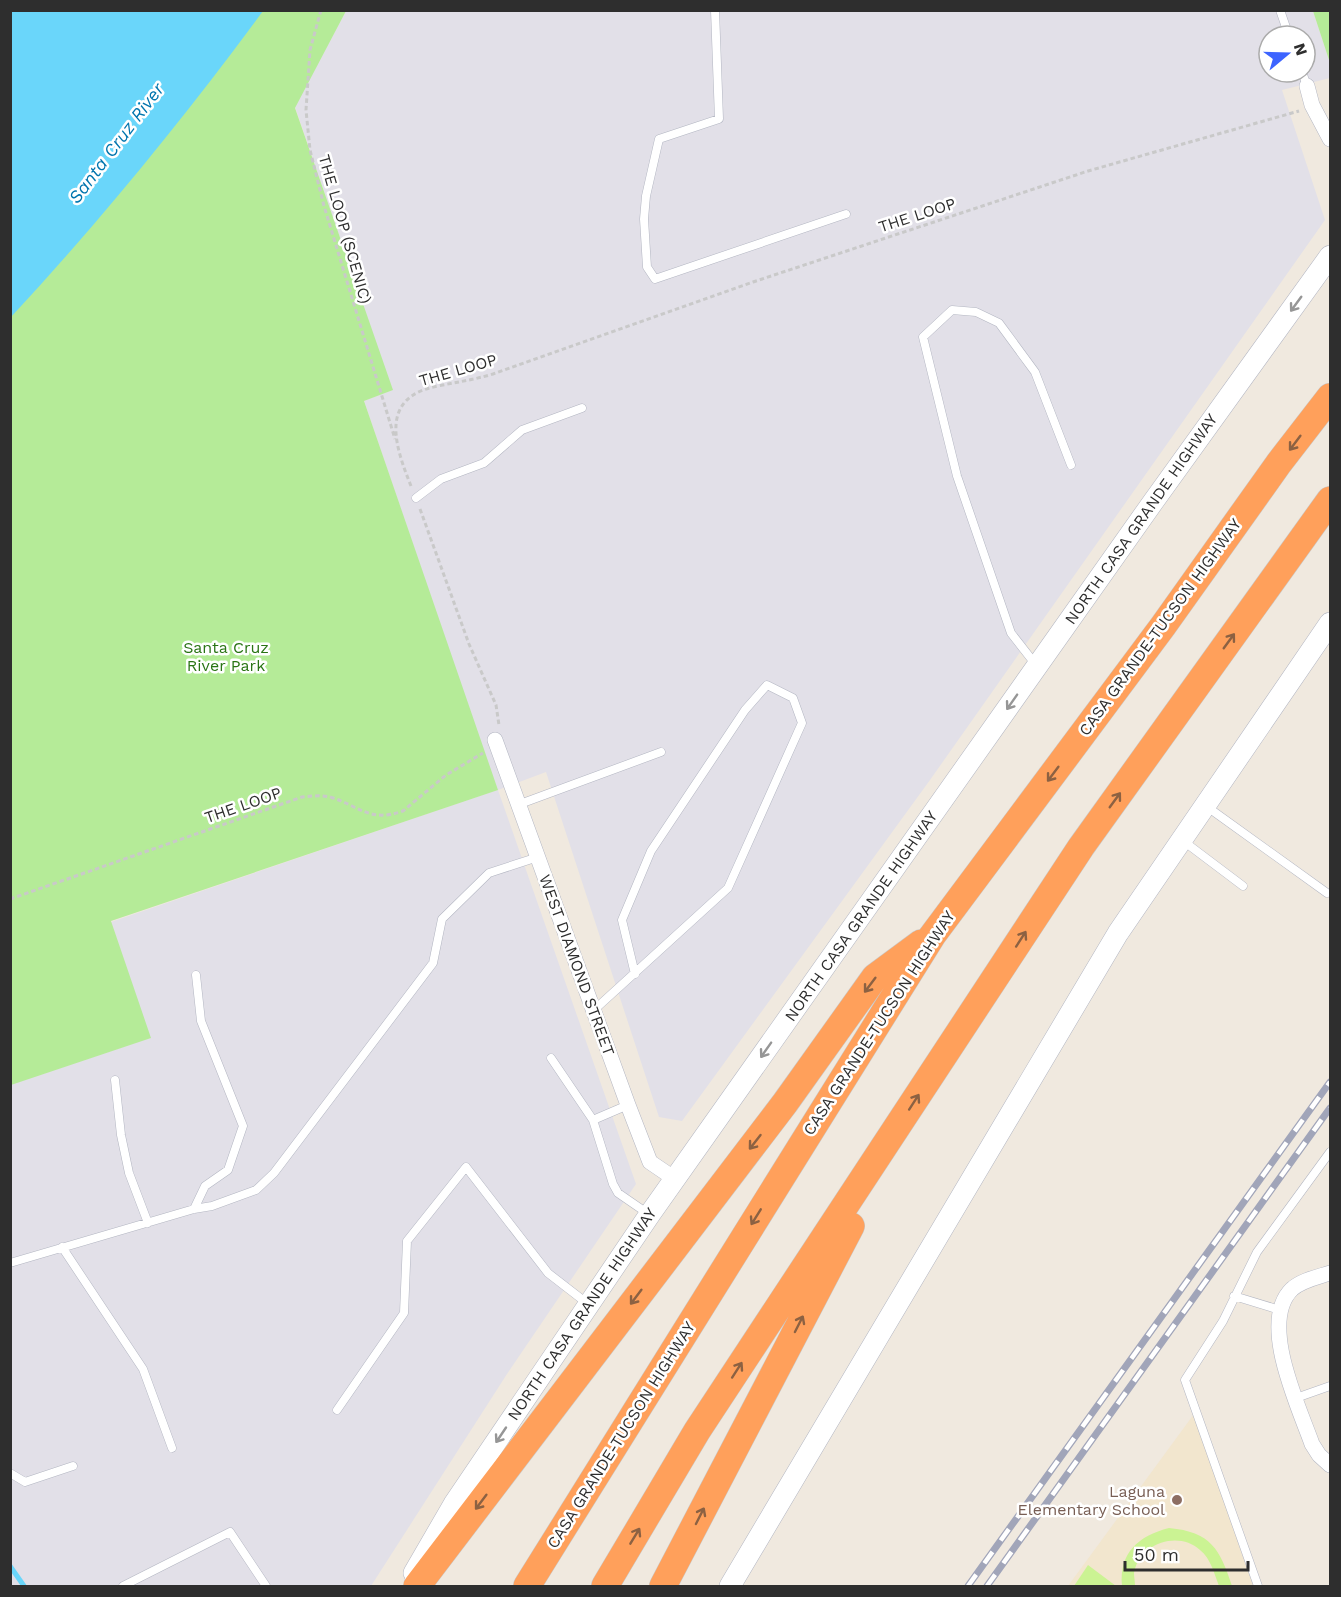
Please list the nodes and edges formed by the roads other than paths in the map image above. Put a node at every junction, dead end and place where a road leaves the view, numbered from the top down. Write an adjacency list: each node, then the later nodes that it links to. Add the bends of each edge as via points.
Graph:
1 (715, 10): 4 (lane, via 719,119 659,139 646,196 647,267 655,279)
2 (1306, 84): 3 (street)
3 (1330, 139)
4 (846, 214)
5 (1330, 256): 12 (main road, NORTH CASA GRANDE HIGHWAY, one-way to 12)
6 (1330, 397): 21 (highway, CASA GRANDE-TUCSON HIGHWAY, one-way to 21)
7 (582, 408): 9 (lane, via 522,430 484,463 441,479)
8 (1071, 465): 12 (lane, via 1035,372 999,323 975,312 952,310 923,337 957,476 1007,622)
9 (416, 498)
10 (1330, 500): 29 (highway, one-way to 10, via 1081,847)
11 (1330, 623): 16 (main road)
12 (1037, 666): 31 (main road, NORTH CASA GRANDE HIGHWAY, one-way to 31)
13 (495, 740): 15 (street, WEST DIAMOND STREET)
14 (661, 752): 15 (lane)
15 (520, 804): 18 (street, WEST DIAMOND STREET)
16 (1204, 805): 17 (main road); 20 (lane)
17 (1181, 839): 19 (lane); 55 (main road, via 1118,933)
18 (538, 856): 24 (street, WEST DIAMOND STREET); 32 (lane, via 489,873 442,919 433,963 274,1173 256,1190)
19 (1243, 886)
20 (1327, 893)
21 (932, 936): 51 (highway, one-way to 51, via 875,977 785,1103); 52 (highway, CASA GRANDE-TUCSON HIGHWAY, one-way to 52)
22 (635, 974): 22 (lane, via 729,888 802,723 793,698 767,685 745,710 651,851 622,920); 24 (lane)
23 (196, 975): 32 (lane, via 201,1021 243,1126 228,1170 205,1186)
24 (594, 1010): 27 (street, WEST DIAMOND STREET)
25 (551, 1058): 28 (lane)
26 (115, 1080): 34 (lane, via 129,1173)
27 (627, 1105): 28 (lane); 31 (street, WEST DIAMOND STREET, via 650,1162)
28 (592, 1120): 33 (lane, via 618,1194)
29 (896, 1130): 53 (highway, one-way to 29, via 697,1431); 54 (highway, one-way to 29, via 887,1156)
30 (1330, 1152): 38 (lane, via 1257,1252)
31 (675, 1179): 33 (main road, NORTH CASA GRANDE HIGHWAY)
32 (194, 1209): 34 (lane)
33 (650, 1214): 39 (main road, NORTH CASA GRANDE HIGHWAY)
34 (148, 1223): 35 (lane)
35 (62, 1247): 36 (lane); 44 (lane, via 143,1369)
36 (10, 1263)
37 (1330, 1273): 40 (street, via 1293,1288)
38 (1234, 1296): 40 (lane); 56 (lane, via 1223,1321 1185,1380)
39 (588, 1304): 43 (lane, via 548,1273 466,1167 407,1241 404,1313); 50 (main road, NORTH CASA GRANDE HIGHWAY, one-way to 50, via 454,1504)
40 (1280, 1310): 42 (street, via 1281,1352)
41 (1330, 1386): 42 (lane)
42 (1296, 1398): 45 (street, via 1312,1444)
43 (337, 1410)
44 (172, 1448)
45 (1330, 1465)
46 (73, 1466): 47 (lane, via 25,1482)
47 (10, 1473)
48 (123, 1587): 49 (lane, via 230,1532)
49 (266, 1587)
50 (407, 1587)
51 (417, 1587)
52 (527, 1587)
53 (605, 1587)
54 (663, 1587)
55 (730, 1587)
56 (1258, 1587)

